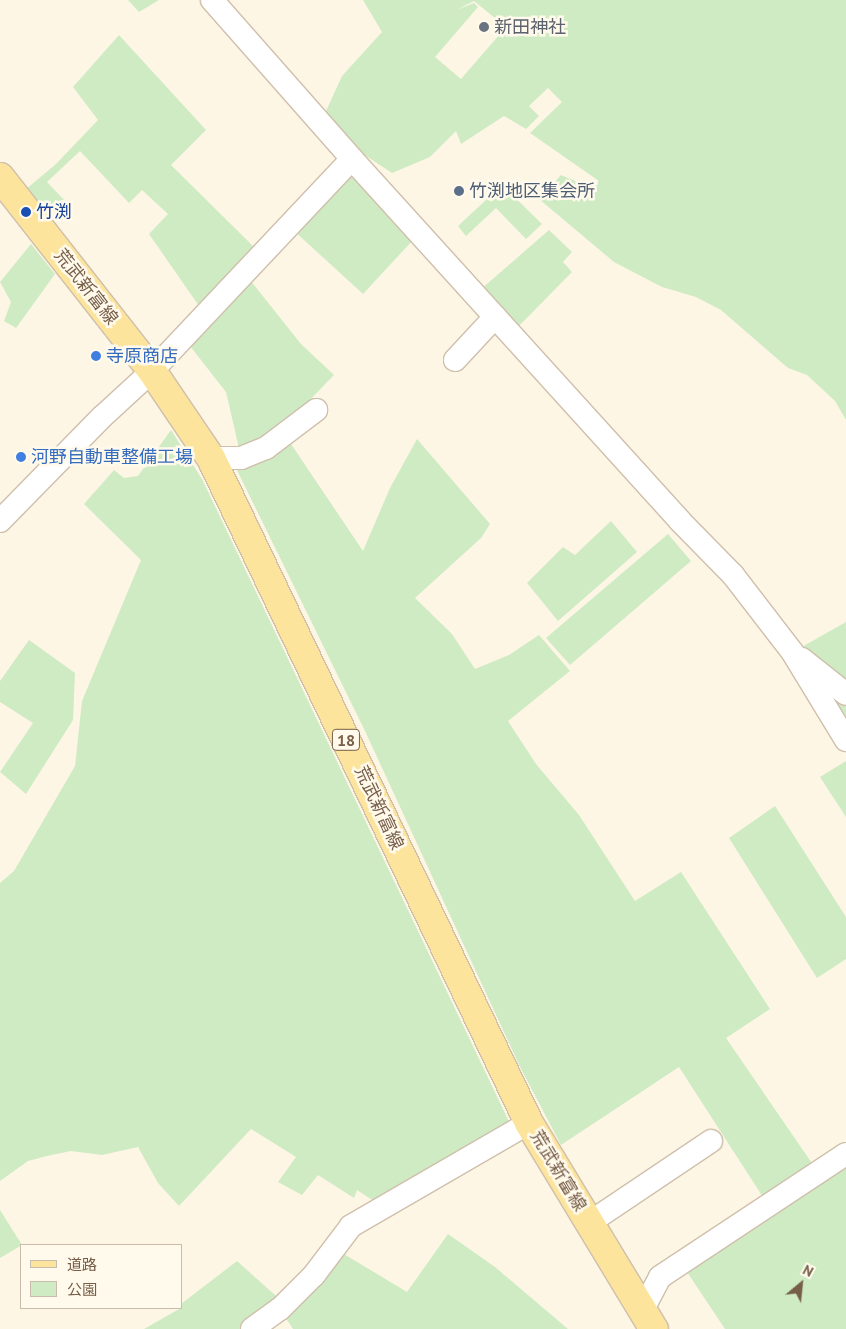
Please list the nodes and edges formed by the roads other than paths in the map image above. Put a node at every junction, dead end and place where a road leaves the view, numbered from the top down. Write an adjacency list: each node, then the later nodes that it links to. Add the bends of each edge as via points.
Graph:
1 (212, 0): 2 (street)
2 (352, 159): 4 (street); 6 (street)
3 (0, 177): 6 (main road, 荒武新富線 / 18)
4 (495, 317): 5 (street); 10 (street, via 733,575)
5 (455, 360)
6 (152, 371): 8 (main road, 荒武新富線 / 18); 9 (street)
7 (316, 410): 8 (street, via 266,448 241,458)
8 (211, 458): 13 (main road, 荒武新富線 / 18)
9 (0, 521)
10 (793, 653): 11 (street); 12 (street)
11 (846, 694)
12 (846, 740)
13 (529, 1123): 16 (main road, 荒武新富線 / 18); 18 (street, via 351,1226 314,1275 280,1309)
14 (711, 1141): 16 (street)
15 (846, 1154): 17 (street, via 660,1277)
16 (589, 1223): 17 (main road, 荒武新富線 / 18)
17 (648, 1320)
18 (252, 1329)

